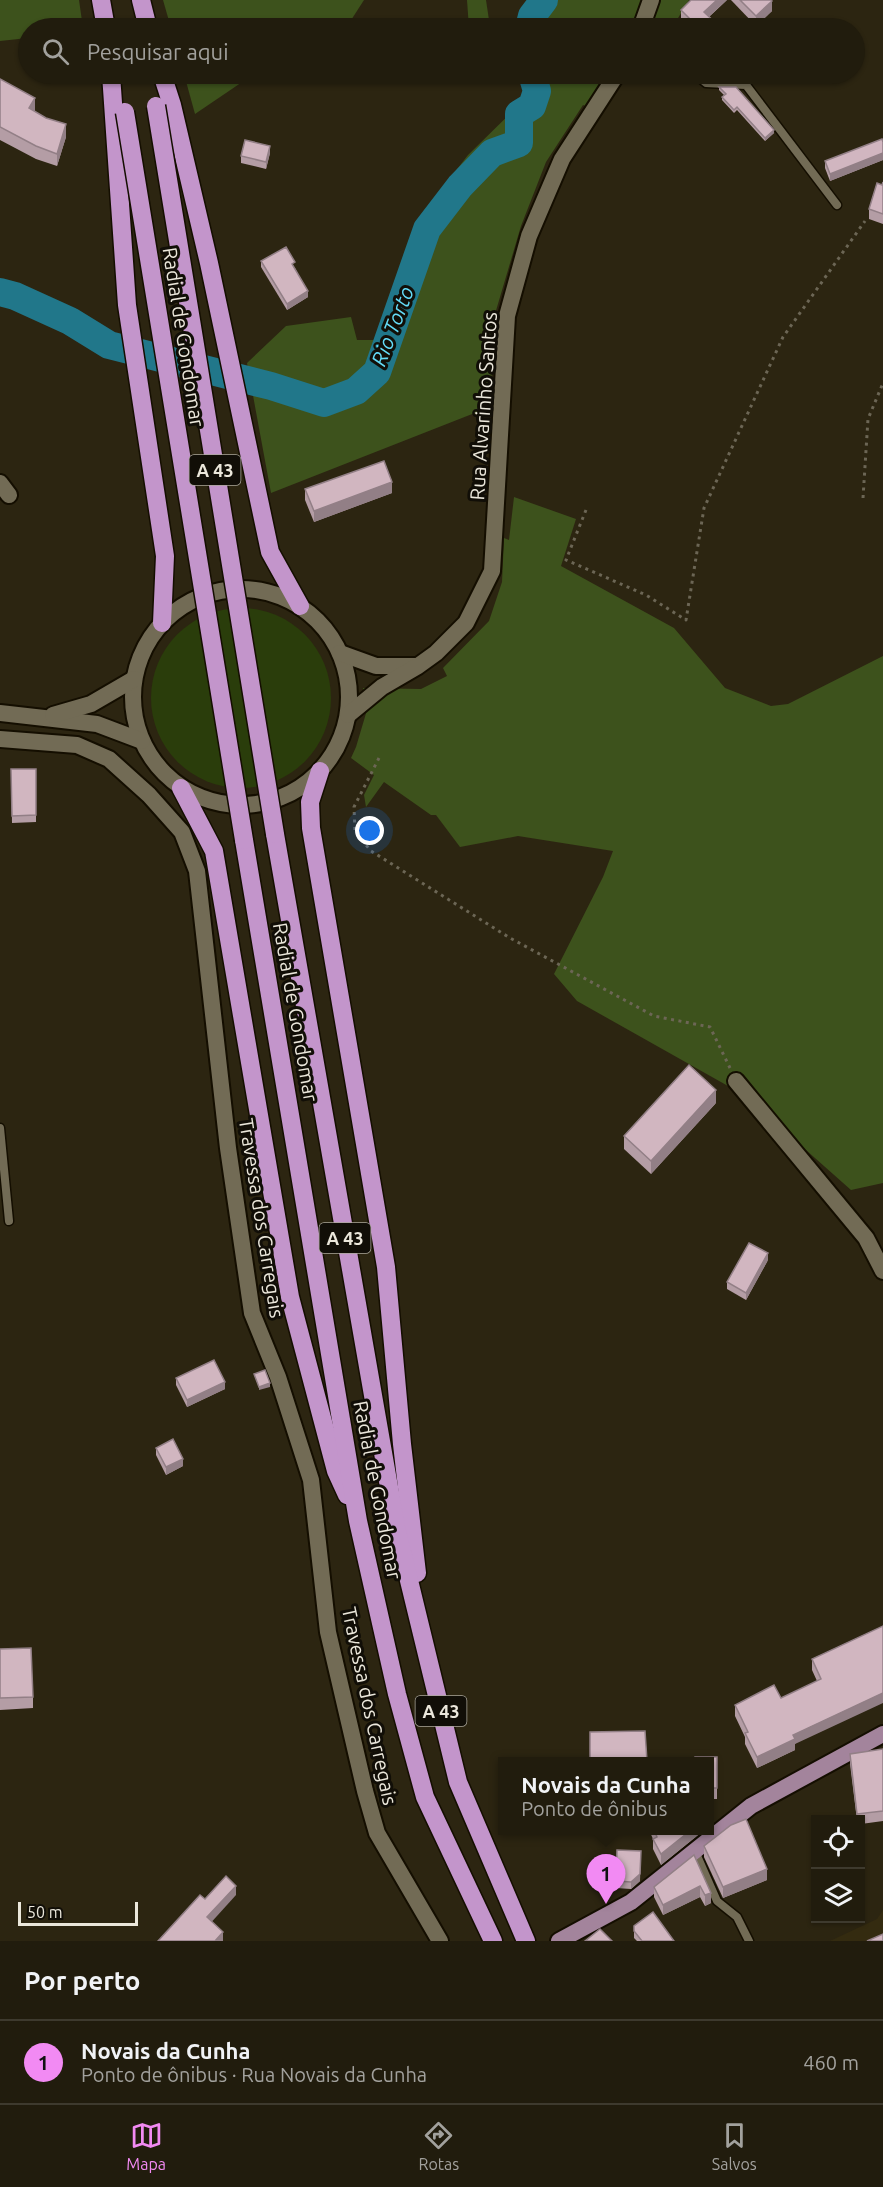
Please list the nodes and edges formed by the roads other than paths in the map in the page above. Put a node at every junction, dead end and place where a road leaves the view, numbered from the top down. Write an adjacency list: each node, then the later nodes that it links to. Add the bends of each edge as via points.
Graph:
1 (101, 0): 4 (highway)
2 (141, 0): 5 (highway)
3 (651, 0): 6 (street)
4 (104, 18)
5 (146, 18)
6 (645, 18)
7 (113, 84): 14 (highway)
8 (117, 84): 14 (highway, Radial de Gondomar / A 43)
9 (156, 84): 13 (highway, Radial de Gondomar / A 43)
10 (163, 84): 13 (highway)
11 (611, 84): 19 (street, Rua Alvarinho Santos, via 562,159 529,236 507,316 492,571 466,622)
12 (726, 84): 15 (lane, via 746,85)
13 (164, 106): 16 (highway, A 43, via 209,263 270,552); 33 (highway, Radial de Gondomar / A 43, bridge, via 275,834 396,1527)
14 (118, 113): 17 (highway, A 43, via 127,305 165,556); 32 (highway, Radial de Gondomar / A 43, bridge)
15 (837, 205)
16 (300, 606): 17 (street, via 270,593 217,591 197,598); 18 (street, via 330,634)
17 (162, 622): 20 (street, via 139,658)
18 (340, 653): 19 (street, via 376,666); 22 (street, via 348,684)
19 (418, 666): 22 (street, Rua Alvarinho Santos, via 381,687)
20 (134, 679): 23 (street, via 91,704); 25 (street, via 132,699)
21 (0, 713): 23 (street)
22 (348, 716): 26 (street, via 343,736)
23 (46, 717): 25 (street, via 97,724)
24 (0, 739): 36 (street, Travessa dos Carregais, via 77,745 109,759 182,832 197,872 228,1148 252,1313 279,1377 311,1480 328,1632 377,1833)
25 (142, 741): 27 (street, via 152,760)
26 (320, 771): 27 (street, via 285,796 244,806 201,798); 33 (highway, A 43, via 310,802 311,828 386,1267)
27 (181, 788): 32 (highway, A 43, via 214,851 290,1297 336,1470)
28 (736, 1081): 31 (street, via 866,1238)
29 (0, 1128): 30 (lane)
30 (9, 1221)
31 (883, 1271)
32 (358, 1521): 37 (highway, Radial de Gondomar / A 43, via 425,1797)
33 (424, 1639): 38 (highway, Radial de Gondomar / A 43, via 458,1782)
34 (883, 1734): 35 (main road, via 751,1806)
35 (695, 1851): 39 (main road, via 631,1902); 40 (lane, via 717,1901 737,1917)
36 (440, 1941)
37 (493, 1941)
38 (526, 1941)
39 (559, 1941)
40 (749, 1941)

